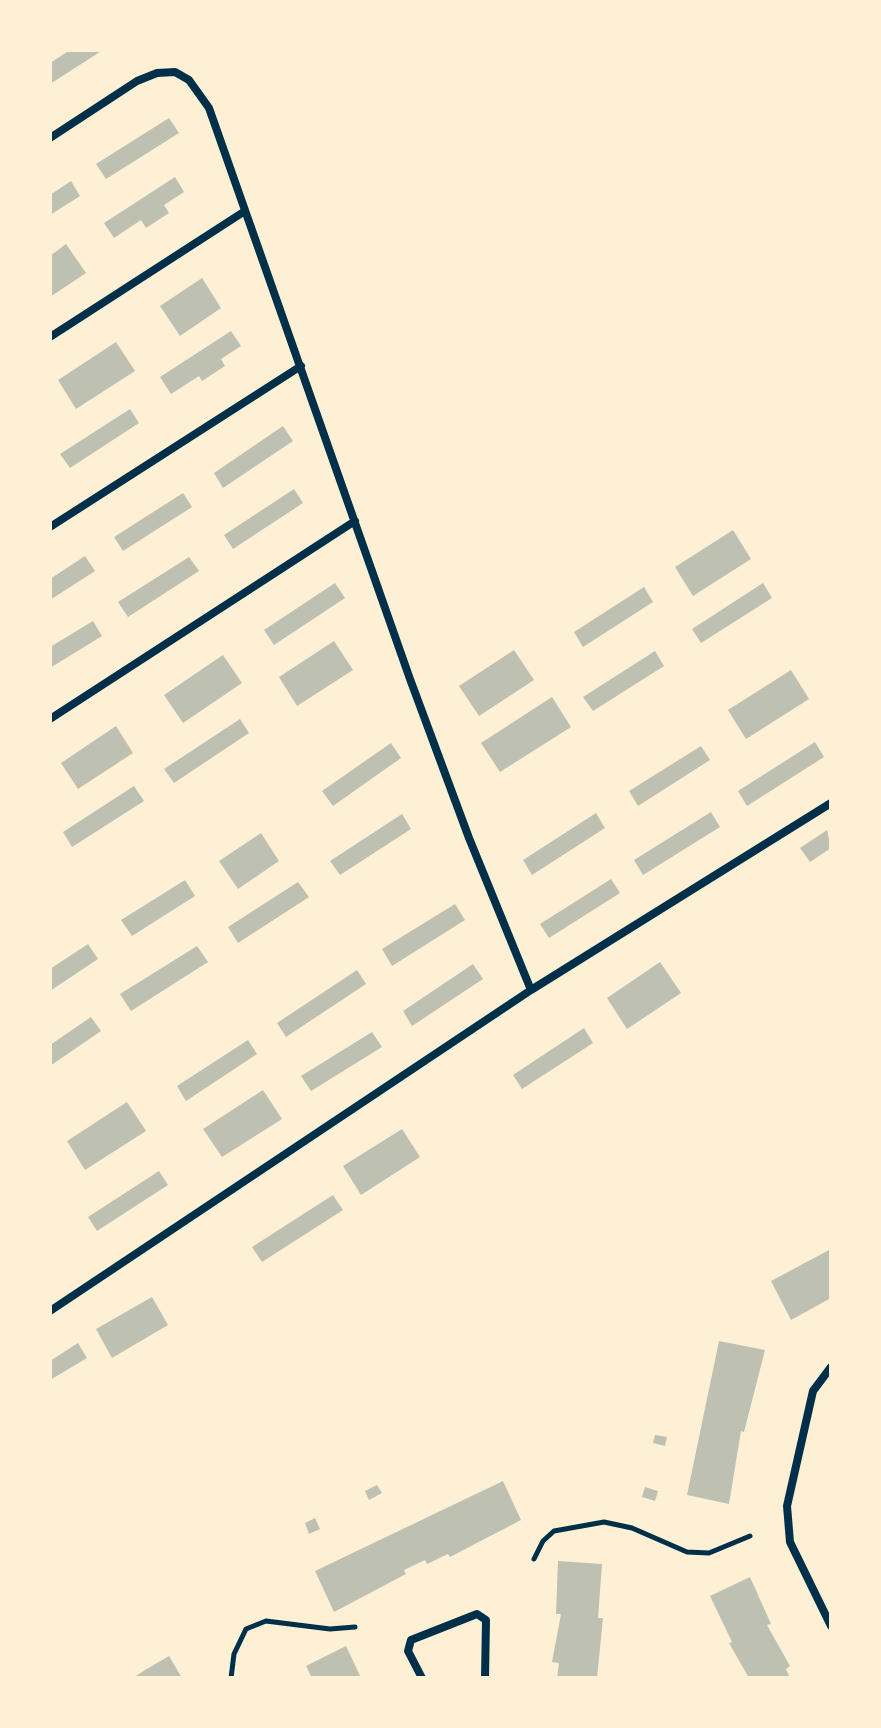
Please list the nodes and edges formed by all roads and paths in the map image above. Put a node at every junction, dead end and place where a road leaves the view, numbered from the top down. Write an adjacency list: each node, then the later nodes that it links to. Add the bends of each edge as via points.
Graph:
1 (50, 138): 2 (street, via 137,81 175,72 189,80 209,108)
2 (245, 211): 3 (street); 4 (street)
3 (50, 337)
4 (301, 366): 5 (street); 6 (street)
5 (355, 521): 7 (street); 9 (street, via 469,838)
6 (50, 527)
7 (50, 719)
8 (831, 803): 9 (street)
9 (531, 990): 10 (street)
10 (50, 1311)
11 (831, 1367): 14 (street, via 813,1391 787,1506 790,1542)
12 (750, 1536): 13 (path, via 709,1553 687,1552 604,1522 554,1531)
13 (534, 1559)
14 (831, 1626)
15 (355, 1627): 16 (path, via 330,1629 284,1621 246,1629)
16 (231, 1678)
17 (422, 1678): 18 (street, via 408,1651 411,1640 477,1614 486,1620)
18 (485, 1678)

